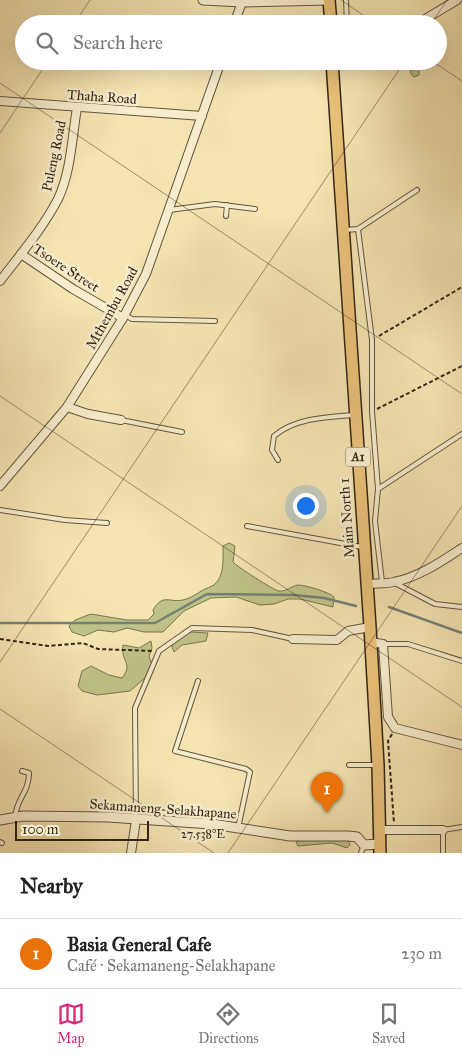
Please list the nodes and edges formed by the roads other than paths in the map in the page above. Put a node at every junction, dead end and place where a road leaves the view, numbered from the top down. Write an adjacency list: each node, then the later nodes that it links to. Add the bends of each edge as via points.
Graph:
1 (203, 0): 5 (street)
2 (329, 0): 5 (street); 7 (main road)
3 (346, 0): 8 (lane)
4 (457, 0): 9 (street)
5 (242, 2): 6 (street)
6 (237, 15)
7 (330, 15)
8 (347, 15)
9 (432, 15)
10 (218, 70): 14 (street, Mthembu Road)
11 (332, 70): 21 (main road, Main North 1 / A1)
12 (0, 101): 13 (street, Thaha Road)
13 (77, 108): 14 (street, Thaha Road); 22 (street, Puleng Road, via 64,182 58,197)
14 (202, 116): 18 (street, Mthembu Road)
15 (417, 190): 20 (lane)
16 (227, 205): 17 (lane); 18 (lane); 19 (lane)
17 (256, 209)
18 (169, 210): 24 (street, Mthembu Road, via 146,274)
19 (226, 216)
20 (358, 229): 21 (lane); 33 (lane, via 372,340 372,411)
21 (343, 230): 27 (main road, Main North 1 / A1)
22 (21, 254): 23 (street, Puleng Road); 24 (street, Tsoere Street)
23 (0, 281)
24 (124, 317): 25 (lane); 26 (street, Mthembu Road)
25 (215, 321)
26 (67, 407): 28 (street); 32 (street, Mthembu Road)
27 (356, 415): 31 (lane, via 322,418 278,432 272,442); 37 (main road, Main North 1 / A1)
28 (121, 420): 29 (lane)
29 (182, 432)
30 (462, 434): 33 (lane)
31 (278, 460)
32 (0, 486)
33 (378, 489): 39 (lane, via 375,521)
34 (0, 510): 35 (lane)
35 (107, 523)
36 (246, 526): 37 (lane)
37 (364, 547): 41 (main road, Main North 1 / A1)
38 (462, 548): 40 (street, via 435,566)
39 (382, 582): 40 (street); 41 (street)
40 (393, 582): 42 (lane, via 435,604)
41 (366, 584): 43 (main road, Main North 1 / A1)
42 (462, 607)
43 (370, 627): 44 (street, via 348,630 337,640); 45 (main road, Main North 1 / A1)
44 (293, 639): 55 (lane, via 252,630 192,628 159,652 135,708)
45 (370, 642): 46 (street); 50 (main road, Main North 1 / A1)
46 (383, 644): 47 (lane, via 408,644); 49 (street, via 388,717 395,728)
47 (462, 661)
48 (198, 681): 57 (lane, via 175,751 250,772)
49 (462, 745)
50 (378, 764): 51 (lane); 58 (main road, Main North 1 / A1)
51 (349, 765)
52 (22, 771): 53 (lane, via 29,773 28,786 16,805)
53 (15, 818): 54 (street, Sekamaneng-Selakhapane); 55 (street, Sekamaneng-Selakhapane, via 108,817)
54 (0, 820)
55 (136, 820): 57 (street, Sekamaneng-Selakhapane); 62 (street)
56 (462, 827): 59 (lane)
57 (238, 828): 61 (street, Sekamaneng-Selakhapane, via 290,836 357,837)
58 (380, 830): 59 (street); 60 (main road, Main North 1 / A1)
59 (443, 830): 63 (lane)
60 (380, 848): 61 (street, Sekamaneng-Selakhapane)
61 (362, 849)
62 (131, 853)
63 (443, 853)

